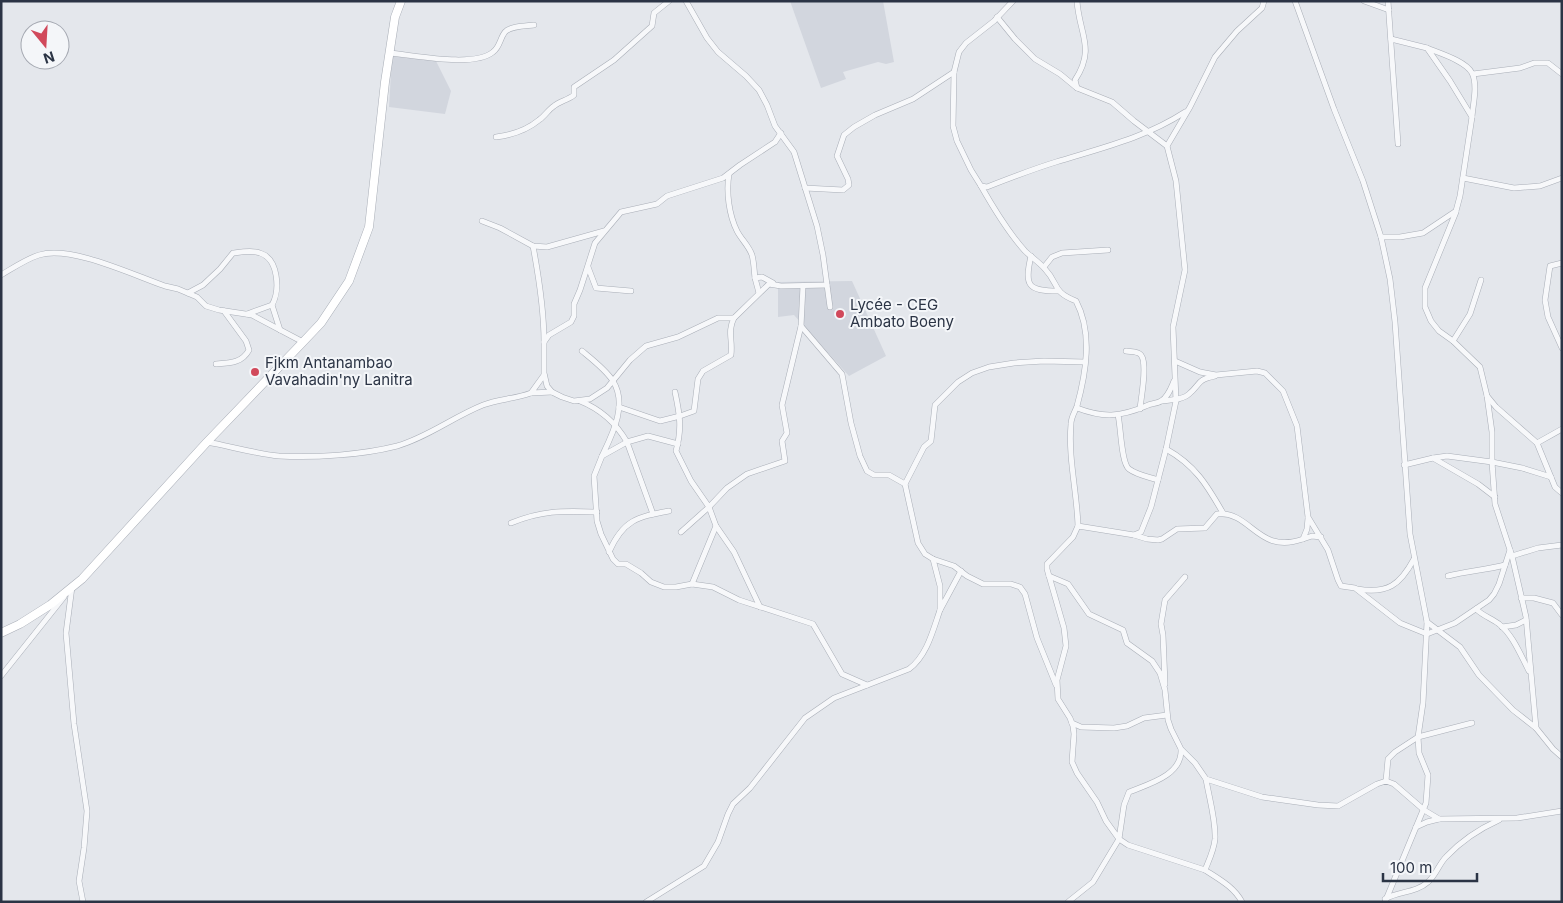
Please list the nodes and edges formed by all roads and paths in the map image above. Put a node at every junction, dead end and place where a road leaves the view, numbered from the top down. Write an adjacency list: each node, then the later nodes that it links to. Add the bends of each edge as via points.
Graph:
1 (401, 1): 15 (street, via 395,17)
2 (669, 1): 24 (street, via 654,13 652,26 614,60 574,87 570,98 555,105 529,127)
3 (686, 1): 23 (street, via 718,52 759,90)
4 (1013, 1): 11 (street)
5 (1077, 1): 19 (street, via 1086,52 1085,62 1075,80)
6 (1264, 1): 20 (street, via 1262,8 1215,57)
7 (1296, 1): 35 (street)
8 (1364, 1): 10 (street)
9 (1388, 1): 10 (street)
10 (1389, 10): 13 (street)
11 (997, 17): 16 (street, via 966,43 959,52); 19 (street, via 1035,59)
12 (534, 25): 15 (street, via 505,32 492,53 472,60)
13 (1391, 39): 14 (street); 25 (street)
14 (1427, 48): 17 (street, via 1464,64); 21 (street)
15 (390, 53): 60 (street, via 369,227 349,281)
16 (954, 72): 30 (street, via 953,126 970,170); 31 (street, via 912,99 875,115 844,135 837,156 848,179 843,190)
17 (1473, 74): 18 (street, via 1548,63); 21 (street)
18 (1562, 74)
19 (1077, 88): 22 (street, via 1112,102)
20 (1188, 111): 22 (street); 26 (street)
21 (1472, 117): 28 (street)
22 (1149, 132): 26 (street); 30 (street, via 987,187)
23 (781, 133): 27 (street, via 775,142); 31 (street, via 794,152)
24 (496, 137)
25 (1398, 144)
26 (1167, 146): 65 (street, via 1176,181 1184,270 1173,327)
27 (729, 174): 34 (street, via 667,196 657,204 621,212); 43 (street, via 727,185 733,219 752,254)
28 (1463, 178): 29 (street, via 1514,188 1540,186); 32 (street)
29 (1562, 178)
30 (981, 186): 38 (street, via 1005,226)
31 (805, 188): 46 (street, via 824,255)
32 (1456, 211): 35 (street, via 1423,233); 59 (street, via 1425,288 1425,307 1431,320 1439,331)
33 (482, 221): 36 (street)
34 (604, 231): 36 (street, via 547,247); 40 (street, via 595,243)
35 (1381, 237): 94 (street, via 1395,322)
36 (533, 246): 61 (street, via 542,292)
37 (1108, 250): 41 (street, via 1062,253 1052,257)
38 (1031, 256): 41 (street); 49 (street, via 1026,274 1032,287 1038,291)
39 (1562, 263): 62 (street, via 1550,266 1545,300 1548,317)
40 (588, 266): 48 (street, via 596,288); 61 (street, via 571,322 549,335)
41 (1044, 267): 49 (street)
42 (1, 275): 50 (street, via 38,255 72,255)
43 (755, 278): 45 (street, via 762,277); 51 (street)
44 (1481, 280): 59 (street, via 1470,314)
45 (773, 284): 47 (street); 51 (street)
46 (827, 285): 47 (street); 53 (street)
47 (802, 286): 57 (street)
48 (631, 290)
49 (1058, 291): 66 (street, via 1076,302 1081,310 1087,345)
50 (188, 293): 52 (street, via 220,270 233,253 261,252 274,267 277,284); 54 (street, via 206,306)
51 (759, 293): 56 (street)
52 (272, 305): 55 (street); 58 (street)
53 (830, 307)
54 (224, 311): 55 (street); 67 (street, via 249,350 238,362)
55 (245, 314): 58 (street)
56 (734, 318): 71 (street, via 718,318 678,337 646,346 630,360); 83 (street, via 730,328 732,355 704,371 698,379 694,411)
57 (801, 326): 97 (street, via 842,374 851,423 867,471 874,475 889,475); 100 (street, via 782,405 787,434 782,441 785,461 747,474 727,488)
58 (280, 330): 60 (street)
59 (1454, 341): 75 (street, via 1480,368)
60 (303, 342): 86 (street)
61 (544, 342): 68 (street)
62 (1562, 348)
63 (582, 351): 71 (street)
64 (1126, 351): 81 (street, via 1142,356)
65 (1175, 360): 69 (street, via 1200,372); 70 (street)
66 (1085, 362): 80 (street); 97 (street, via 1044,361 972,372 935,405 930,441)
67 (216, 364)
68 (544, 375): 72 (street); 74 (street)
69 (1216, 375): 76 (street, via 1200,380 1189,394); 105 (street, via 1257,371 1283,391 1297,426)
70 (1176, 378): 76 (street); 78 (street, via 1168,395)
71 (614, 382): 77 (street, via 590,400); 79 (street)
72 (552, 392): 74 (street); 77 (street)
73 (676, 392): 83 (street)
74 (531, 393): 86 (street, via 483,405 419,438 363,452 277,456)
75 (1487, 396): 88 (street); 93 (street)
76 (1176, 399): 78 (street); 90 (street)
77 (579, 400): 84 (street, via 600,411)
78 (1161, 401): 81 (street)
79 (619, 407): 83 (street, via 660,421); 84 (street)
80 (1076, 408): 82 (street, via 1101,415); 108 (street, via 1070,422)
81 (1140, 409): 82 (street)
82 (1118, 415): 96 (street, via 1123,461 1127,468)
83 (680, 416): 89 (street)
84 (616, 427): 87 (street); 91 (street)
85 (1562, 430): 88 (street)
86 (207, 442): 124 (street, via 82,579)
87 (627, 442): 89 (street, via 648,436); 91 (street); 104 (street)
88 (1537, 442): 95 (street)
89 (678, 444): 100 (street, via 676,452)
90 (1166, 449): 96 (street); 103 (street, via 1194,469)
91 (602, 456): 102 (street, via 594,476)
92 (1433, 458): 93 (street, via 1447,456); 94 (street); 99 (street)
93 (1492, 462): 95 (street); 99 (street)
94 (1404, 465): 116 (street)
95 (1551, 478): 98 (street)
96 (1158, 480): 110 (street, via 1141,532)
97 (905, 484): 117 (street, via 918,543)
98 (1562, 493)
99 (1495, 497): 115 (street)
100 (709, 507): 107 (street); 109 (street)
101 (669, 511): 104 (street)
102 (597, 512): 106 (street, via 553,511); 114 (street, via 601,534)
103 (1223, 513): 110 (street, via 1217,514 1205,528 1178,529 1158,540); 112 (street, via 1271,542)
104 (653, 514): 114 (street, via 630,522 621,530)
105 (1308, 517): 111 (street); 112 (street)
106 (510, 523)
107 (716, 526): 123 (street); 127 (street, via 734,552)
108 (1078, 526): 110 (street); 120 (street, via 1073,537 1047,564)
109 (681, 532)
110 (1134, 535)
111 (1321, 537): 112 (street); 125 (street, via 1341,586)
112 (1303, 539)
113 (1562, 545): 115 (street)
114 (610, 552): 123 (street, via 618,564 626,564 651,582 670,587)
115 (1511, 553): 118 (street); 126 (street)
116 (1414, 558): 125 (street, via 1406,574 1391,586 1378,591); 132 (street)
117 (933, 559): 119 (street); 129 (street, via 940,586)
118 (1505, 565): 121 (street); 128 (street, via 1494,594)
119 (961, 571): 129 (street); 140 (street, via 983,584 1012,584 1025,594 1037,638)
120 (1048, 576): 140 (street, via 1064,628 1066,646 1057,680); 141 (street, via 1068,584 1089,614 1124,630 1127,642 1152,661)
121 (1448, 576)
122 (1185, 577): 141 (street, via 1165,600 1161,624)
123 (692, 584): 127 (street, via 713,587)
124 (72, 586): 135 (street, via 50,605); 137 (street); 159 (street, via 66,633 74,724 87,810 79,881)
125 (1355, 588): 136 (street, via 1400,623)
126 (1522, 598): 130 (street, via 1553,603); 131 (street)
127 (760, 608): 139 (street, via 813,624 842,674)
128 (1476, 609): 133 (street); 134 (street)
129 (940, 610): 139 (street, via 918,662 909,669)
130 (1562, 615)
131 (1526, 620): 133 (street, via 1516,626); 138 (street)
132 (1427, 622): 134 (street); 136 (street)
133 (1502, 627): 138 (street)
134 (1438, 631): 136 (street); 145 (street, via 1460,647 1479,675)
135 (1, 633)
136 (1427, 634): 146 (street)
137 (1, 676)
138 (1531, 676): 145 (street)
139 (867, 685): 160 (street, via 834,698 805,718 750,788 733,804 718,842 704,866)
140 (1058, 689): 143 (street, via 1058,698)
141 (1165, 690): 142 (street)
142 (1167, 715): 143 (street, via 1144,718 1114,728 1081,727); 147 (street)
143 (1072, 723): 156 (street, via 1072,762)
144 (1472, 724): 146 (street)
145 (1536, 728): 148 (street)
146 (1418, 737): 150 (street, via 1388,759); 151 (street, via 1419,753 1428,775)
147 (1180, 749): 149 (street); 156 (street, via 1181,759 1174,769 1129,792)
148 (1562, 756)
149 (1206, 779): 150 (street, via 1262,797 1338,806); 157 (street, via 1215,839)
150 (1386, 781): 151 (street)
151 (1424, 810): 153 (street); 155 (street)
152 (1562, 811): 154 (street)
153 (1439, 819): 154 (street); 155 (street)
154 (1502, 819): 158 (street, via 1478,830 1461,844 1445,858 1428,882)
155 (1416, 827): 158 (street)
156 (1119, 839): 157 (street, via 1128,845); 161 (street, via 1093,882)
157 (1205, 870): 162 (street, via 1222,881)
158 (1385, 900)
159 (83, 902)
160 (646, 902)
161 (1068, 902)
162 (1242, 902)

